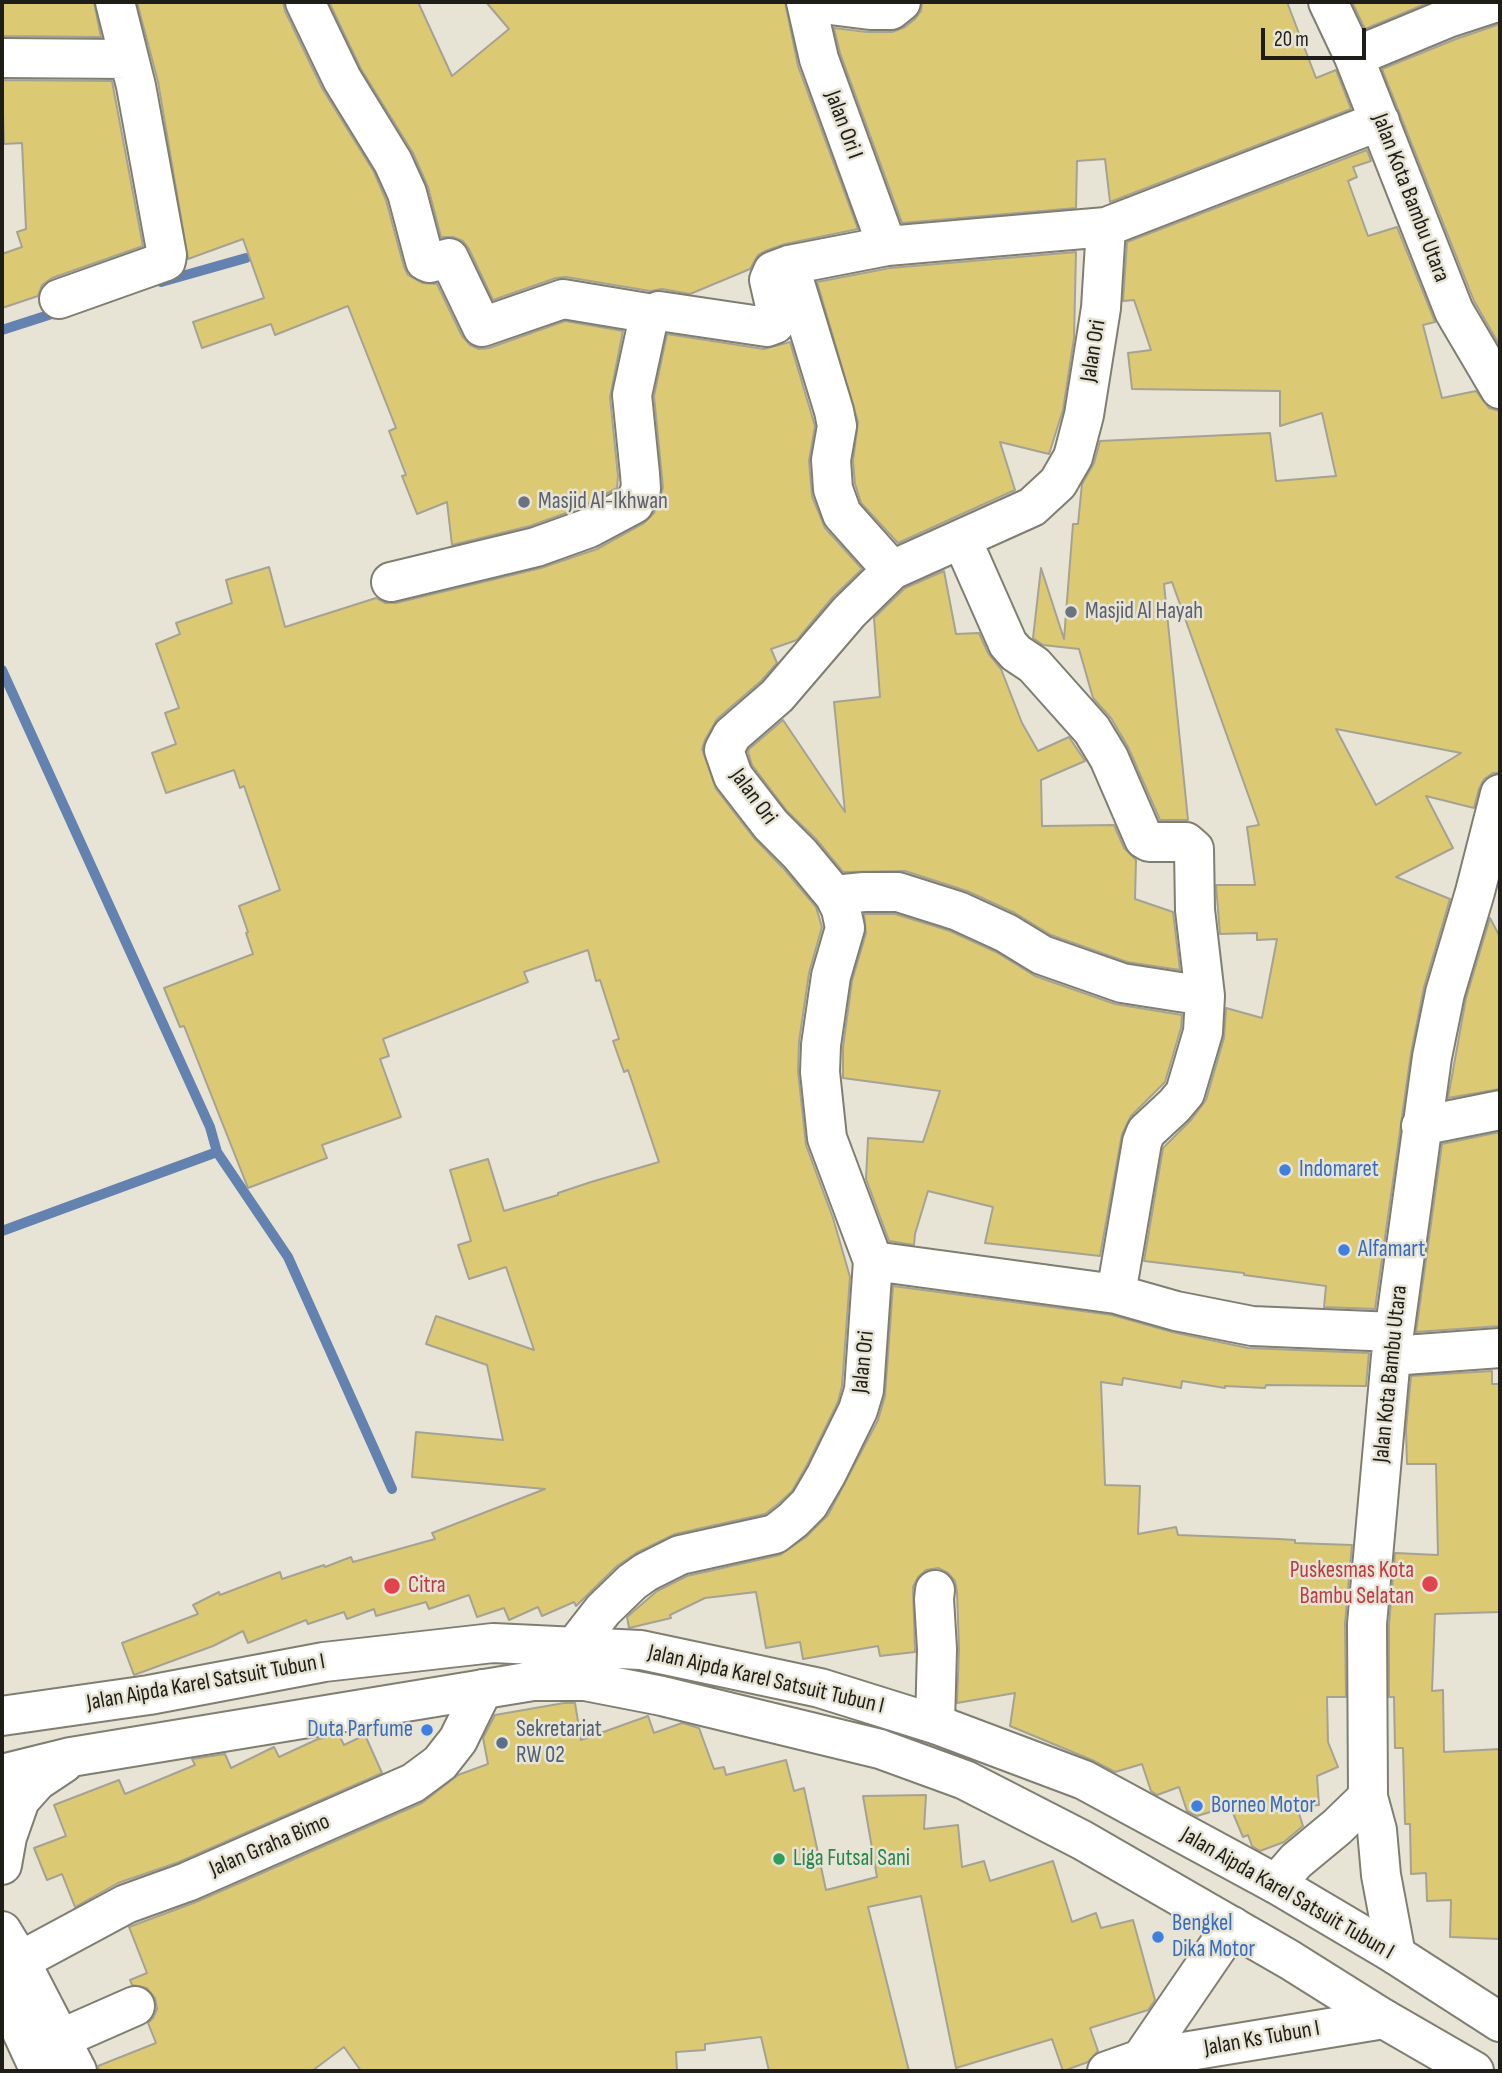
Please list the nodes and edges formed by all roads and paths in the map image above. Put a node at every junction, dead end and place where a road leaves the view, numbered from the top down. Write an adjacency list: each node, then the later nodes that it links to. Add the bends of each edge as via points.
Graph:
1 (115, 2): 9 (street)
2 (305, 2): 15 (street, via 342,79 393,162 407,193 425,261 449,258 482,327 564,299)
3 (806, 2): 4 (street, via 870,10 891,10); 12 (street, Jalan Ori I, via 819,59)
4 (901, 2)
5 (1328, 2): 7 (street, Jalan Kota Bambu Utara)
6 (1497, 2): 7 (street)
7 (1354, 57): 10 (street, Jalan Kota Bambu Utara)
8 (2, 58): 9 (street)
9 (129, 59): 14 (street, via 166,261)
10 (1380, 121): 11 (street); 16 (street, Jalan Kota Bambu Utara, via 1454,311)
11 (1106, 226): 12 (street); 17 (street, Jalan Ori, via 1101,309 1073,457 1058,483 1032,507)
12 (887, 246): 13 (street)
13 (789, 265): 15 (street, via 773,271 769,280 778,319 767,327 659,311); 18 (street, via 837,426 831,460 833,489 842,514)
14 (59, 299)
15 (653, 314): 19 (street, via 632,395 640,474 634,504 589,528 536,547)
16 (1500, 389)
17 (962, 540): 18 (street, Jalan Ori); 22 (street, via 1008,644 1034,665 1092,730 1144,839 1186,842 1194,849 1195,910)
18 (892, 570): 21 (street, Jalan Ori, via 849,612 778,696 732,735 724,750 733,776)
19 (391, 582)
20 (1500, 794): 24 (street, Jalan Kota Bambu Utara, via 1445,993)
21 (834, 895): 22 (street, via 898,892 958,911 1042,955 1122,983); 25 (street, Jalan Ori, via 845,928 831,976 821,1045 827,1139)
22 (1205, 996): 26 (street, via 1203,1032 1185,1093 1146,1132 1142,1142)
23 (1500, 1110): 24 (street)
24 (1422, 1126): 27 (street, Jalan Kota Bambu Utara)
25 (873, 1261): 26 (street); 30 (street, Jalan Ori, via 864,1390 809,1504 775,1534 680,1555 646,1572 603,1610)
26 (1116, 1294): 27 (street, via 1252,1326)
27 (1392, 1344): 28 (street); 36 (street, Jalan Kota Bambu Utara, via 1367,1624)
28 (1500, 1348)
29 (935, 1590): 33 (street)
30 (575, 1647): 32 (street, Jalan Aipda Karel Satsuit Tubun I, via 493,1643 324,1662 149,1695); 33 (street, Jalan Aipda Karel Satsuit Tubun I, via 641,1650 820,1688)
31 (484, 1689): 34 (street, Jalan Aipda Karel Satsuit Tubun I); 39 (street, Jalan Aipda Karel Satsuit Tubun I, via 533,1681 585,1681 880,1749 965,1780 1083,1840); 41 (street, Jalan Graha Bimo, via 458,1740 440,1763 413,1783 126,1904)
32 (2, 1716)
33 (936, 1724): 38 (street, Jalan Aipda Karel Satsuit Tubun I, via 1084,1780)
34 (71, 1758): 35 (street, Jalan Aipda Karel Satsuit Tubun I); 37 (street, via 37,1781 20,1800)
35 (2, 1774)
36 (1368, 1797): 38 (street); 40 (street, Jalan Kota Bambu Utara)
37 (2, 1865)
38 (1276, 1884): 40 (street, Jalan Aipda Karel Satsuit Tubun I)
39 (1232, 1926): 43 (street, Jalan Aipda Karel Satsuit Tubun I); 46 (street, Jalan Ks Tubun I)
40 (1396, 1955): 44 (street, Jalan Aipda Karel Satsuit Tubun I)
41 (8, 1960): 45 (street); 47 (street)
42 (135, 2006): 45 (street)
43 (1384, 2019): 46 (street, Jalan Ks Tubun I); 48 (street, Jalan Aipda Karel Satsuit Tubun I)
44 (1500, 2022)
45 (69, 2055)
46 (1124, 2065)
47 (40, 2071)
48 (1474, 2071)

